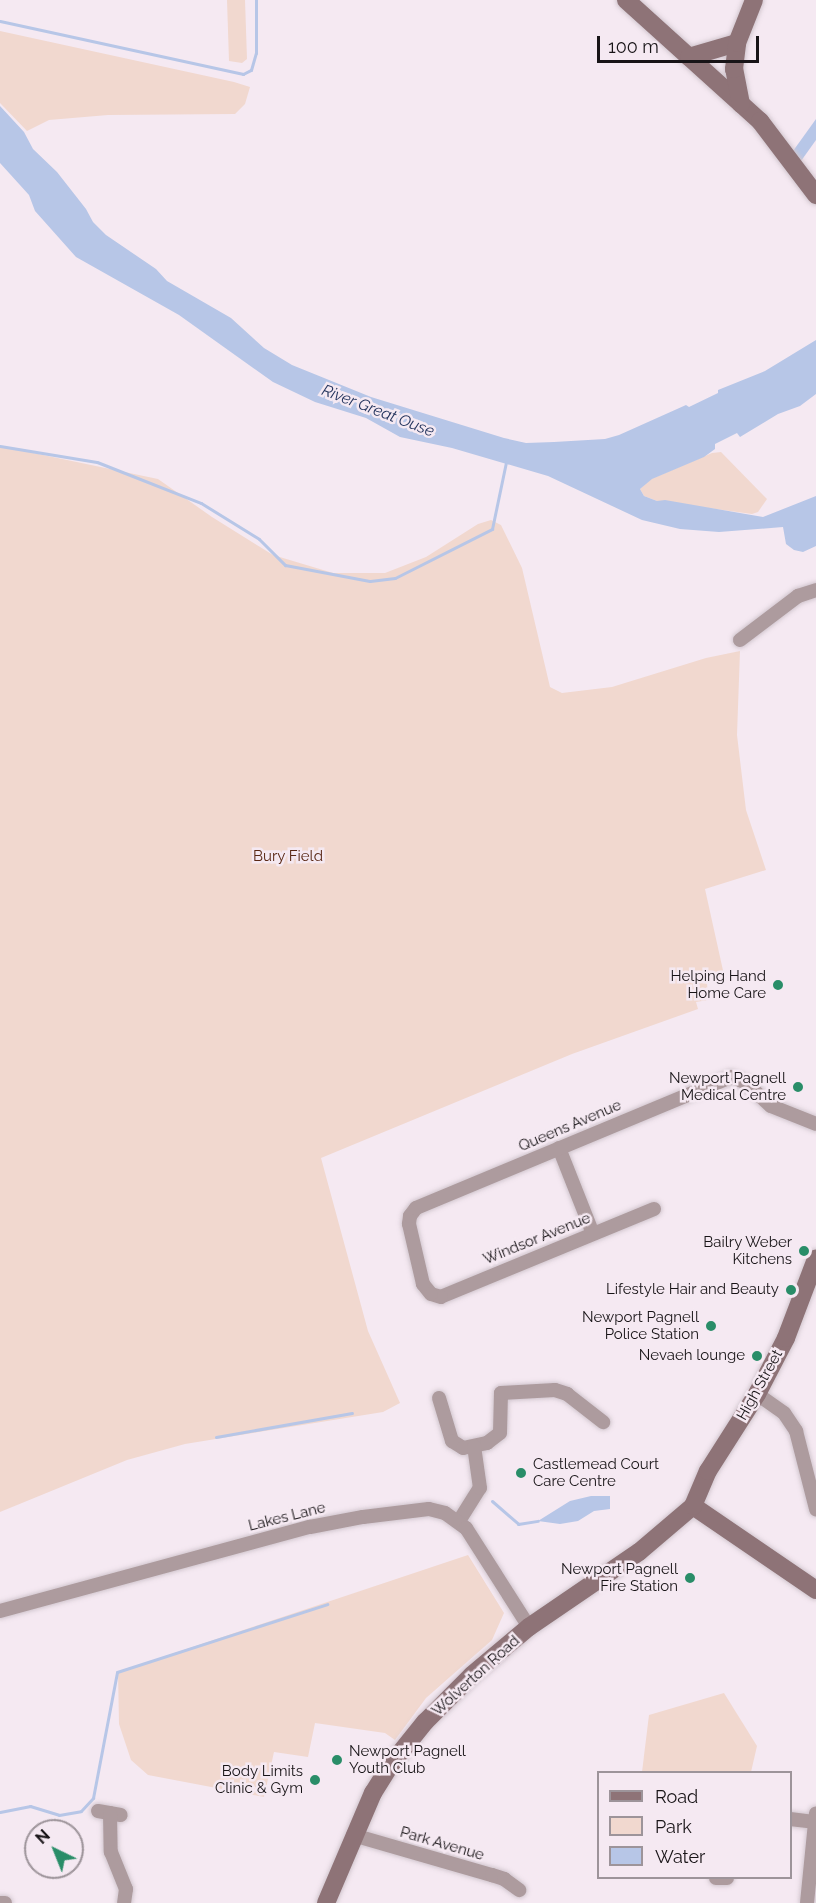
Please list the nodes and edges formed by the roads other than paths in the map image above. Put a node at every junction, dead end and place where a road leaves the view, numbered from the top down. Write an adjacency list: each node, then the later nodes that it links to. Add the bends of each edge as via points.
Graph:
1 (626, 0): 4 (street)
2 (754, 0): 3 (street)
3 (737, 43): 4 (street); 5 (street, via 734,69)
4 (689, 57): 5 (street)
5 (741, 105): 6 (street, via 760,121)
6 (816, 195)
7 (816, 590): 8 (street, via 798,596)
8 (740, 640)
9 (816, 1124): 10 (street, Queens Avenue, via 771,1106 745,1082 731,1077)
10 (559, 1148): 12 (street); 14 (street, Queens Avenue, via 416,1208 409,1224 423,1284)
11 (654, 1209): 12 (street, Windsor Avenue)
12 (593, 1234): 14 (street, Windsor Avenue, via 441,1297)
13 (816, 1259): 15 (street, High Street, via 786,1338)
14 (431, 1294)
15 (757, 1394): 19 (street, via 784,1413 796,1431); 20 (street, High Street, via 708,1471)
16 (439, 1398): 18 (street, via 452,1441 463,1448)
17 (603, 1422): 18 (street, via 567,1394 555,1390 501,1393 500,1432 488,1443)
18 (474, 1446): 22 (street, via 480,1488)
19 (812, 1472): 21 (street)
20 (693, 1506): 23 (street); 25 (street, Wolverton Road, via 639,1552)
21 (816, 1509)
22 (459, 1521): 24 (street, Lakes Lane, via 429,1509 310,1527); 25 (street)
23 (816, 1590)
24 (0, 1611)
25 (529, 1628): 29 (street, Wolverton Road, via 425,1722 373,1793)
26 (109, 1813): 33 (street, via 111,1852 126,1890)
27 (815, 1817): 28 (street); 35 (street)
28 (792, 1819)
29 (354, 1835): 30 (street, Park Avenue, via 504,1879); 34 (street, Wolverton Road)
30 (519, 1890)
31 (0, 1903): 32 (street)
32 (5, 1903)
33 (124, 1903)
34 (326, 1903)
35 (807, 1903)

